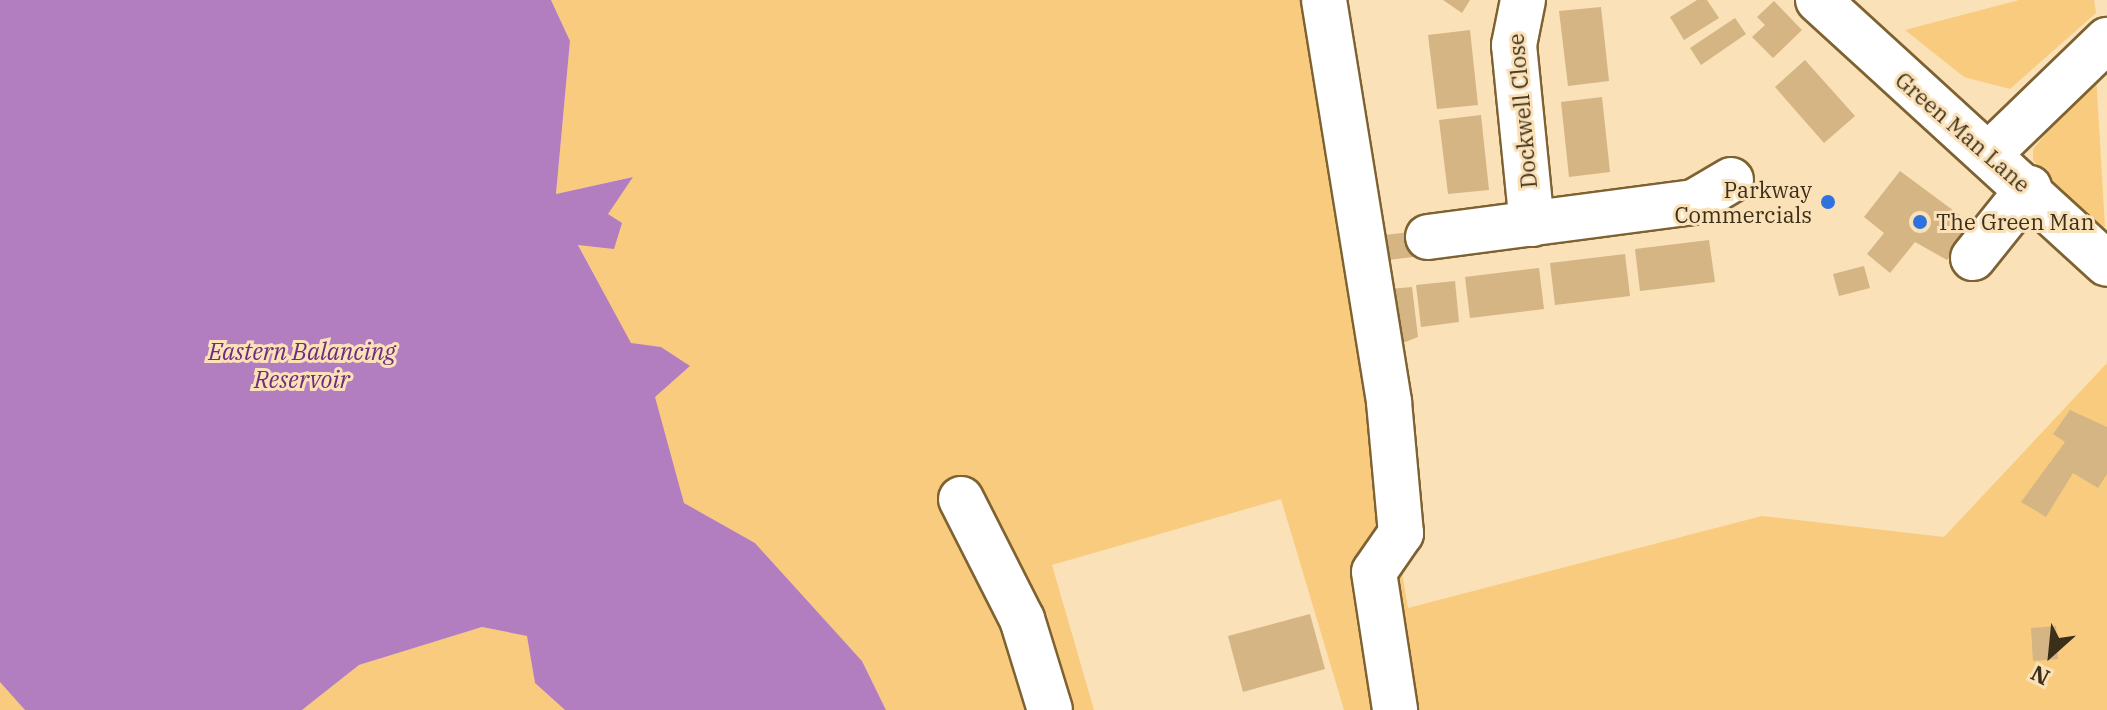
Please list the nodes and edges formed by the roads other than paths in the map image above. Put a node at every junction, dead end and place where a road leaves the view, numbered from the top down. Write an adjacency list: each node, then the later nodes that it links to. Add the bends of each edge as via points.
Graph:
1 (1324, 0): 14 (street, via 1389,402 1401,533 1374,572)
2 (1523, 0): 8 (street, Dockwell Close, via 1514,45)
3 (1818, 0): 5 (street, Green Man Lane)
4 (2107, 40): 5 (street)
5 (1990, 153): 7 (street, Green Man Lane)
6 (1731, 180): 8 (street, via 1694,202)
7 (2029, 188): 10 (street); 11 (street, Green Man Lane)
8 (1532, 224): 9 (street)
9 (1428, 237)
10 (1973, 258)
11 (2107, 264)
12 (961, 499): 13 (street, via 1022,619)
13 (1050, 710)
14 (1395, 710)

